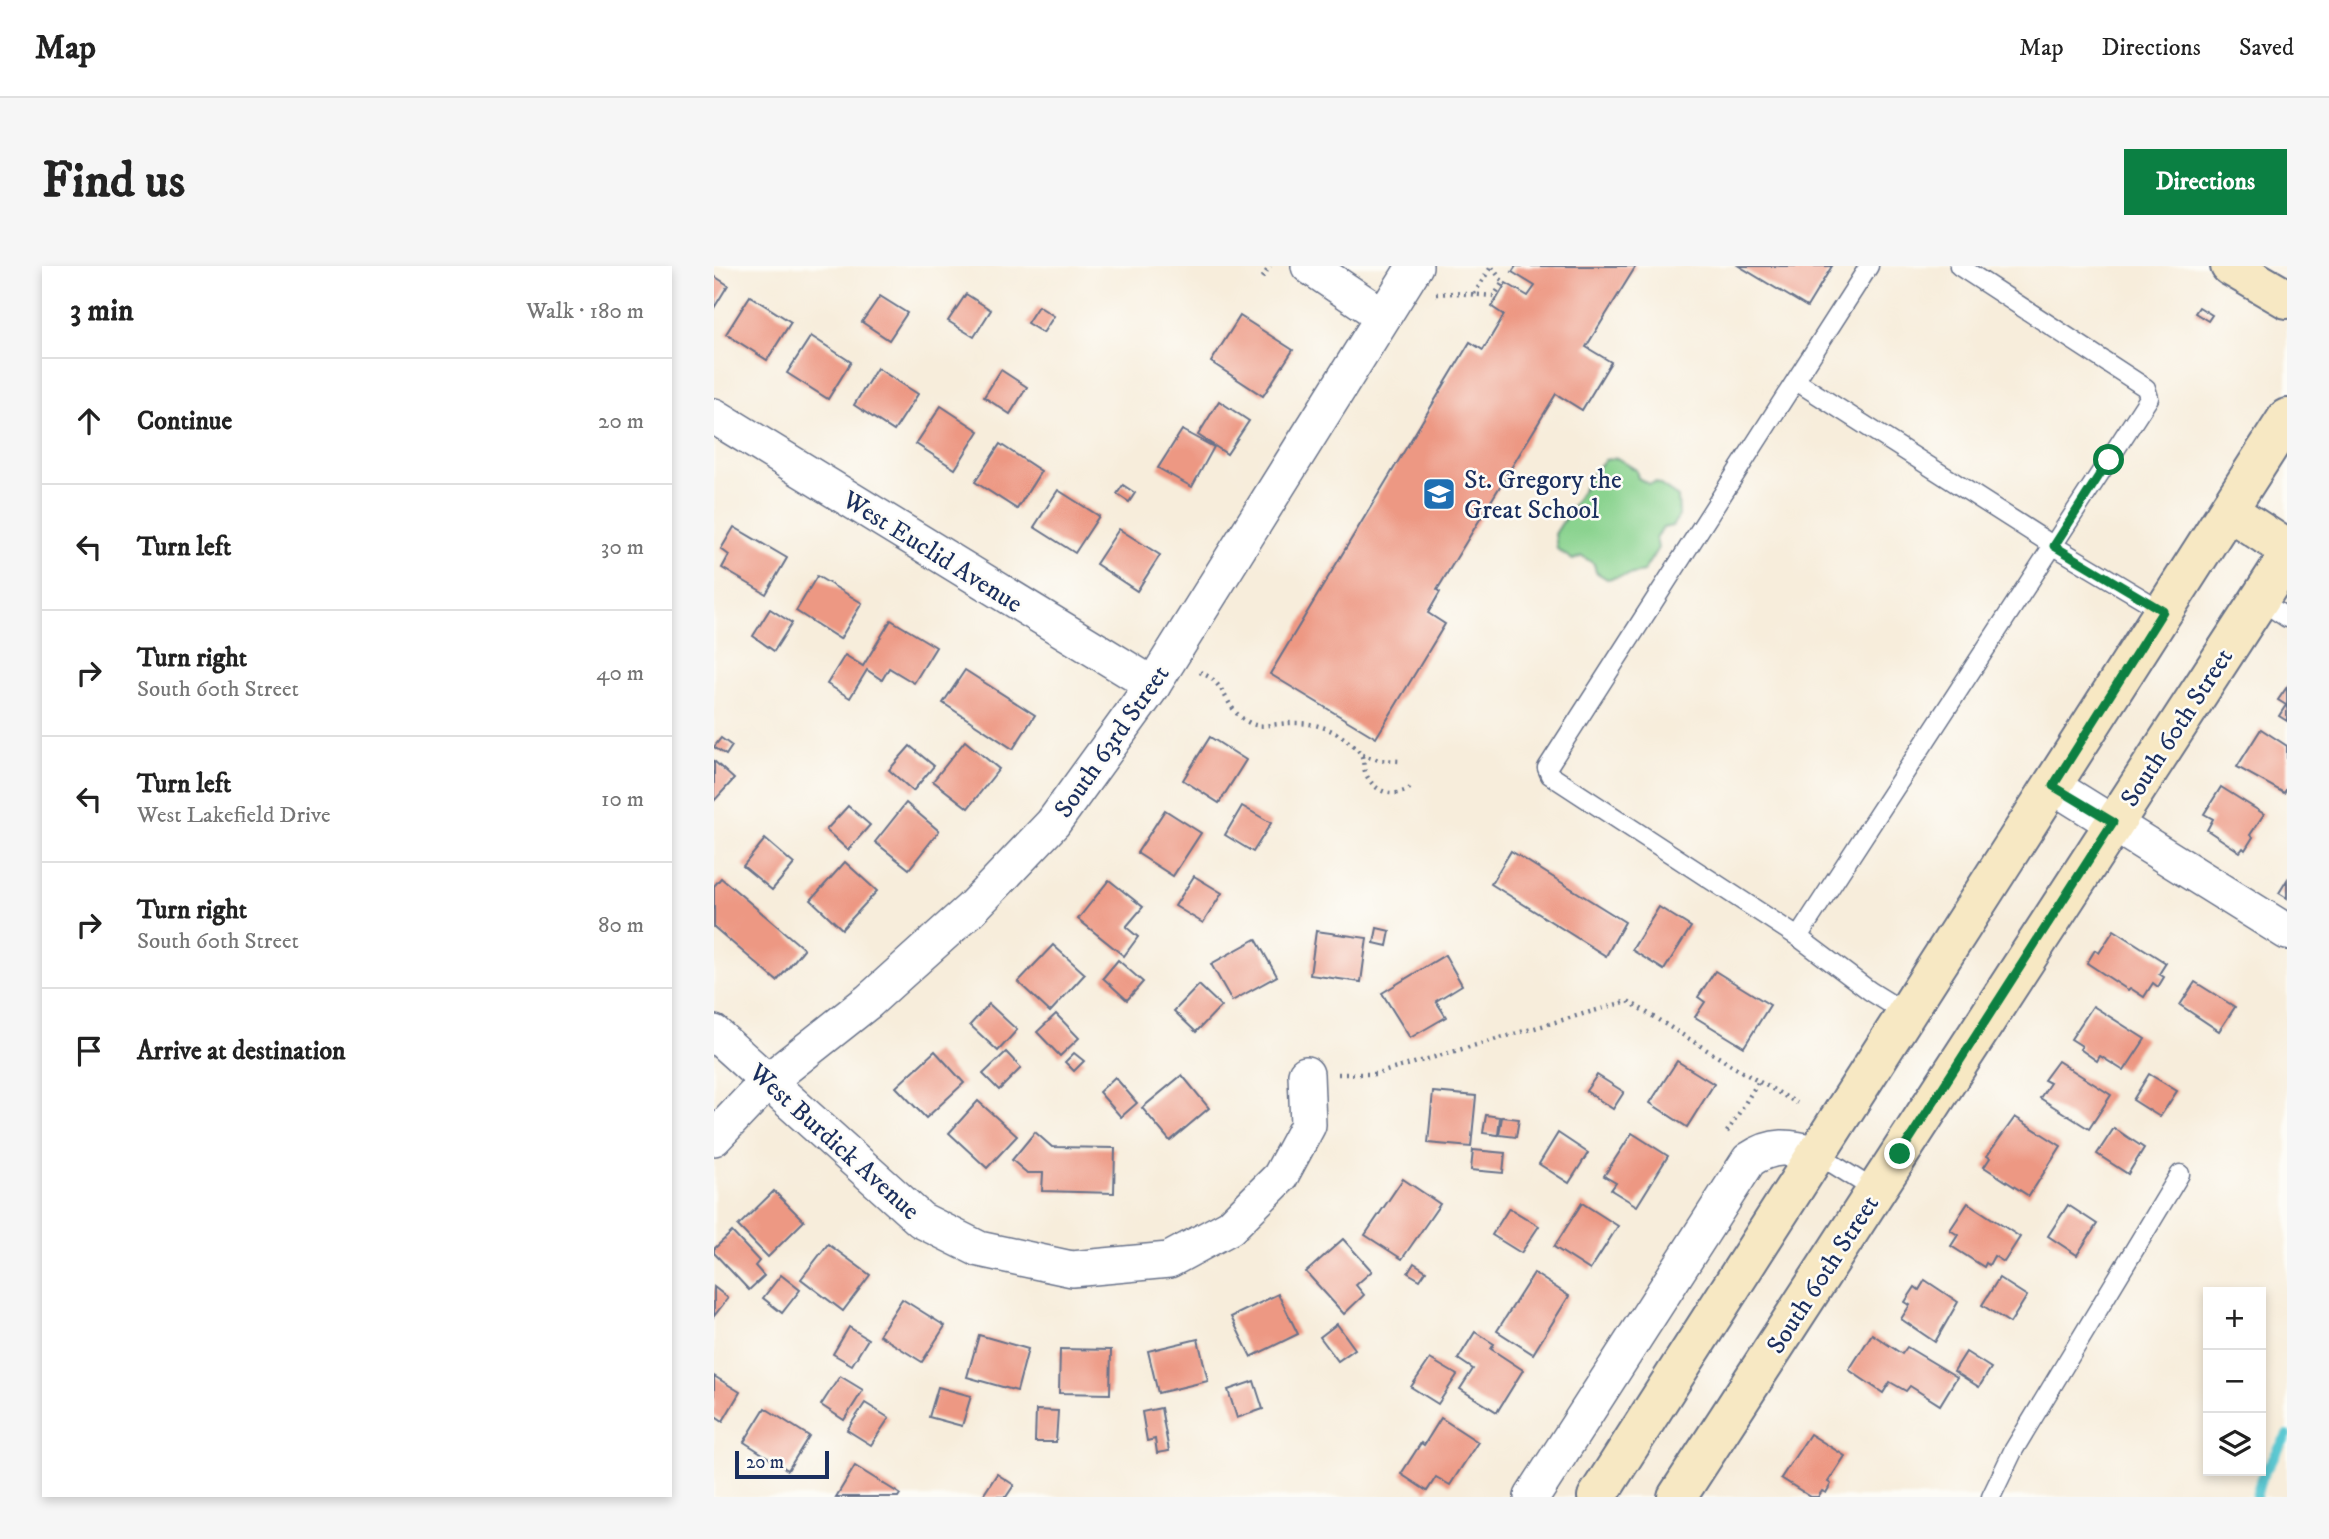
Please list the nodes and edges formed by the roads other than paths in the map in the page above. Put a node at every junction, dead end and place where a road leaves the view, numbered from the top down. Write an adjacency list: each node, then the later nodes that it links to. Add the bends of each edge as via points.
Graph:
1 (1309, 266): 7 (street)
2 (1415, 266): 7 (street, South 63rd Street)
3 (1869, 266): 8 (lane)
4 (1959, 266): 12 (lane, via 2149,393)
5 (2230, 266): 6 (main road)
6 (2287, 299)
7 (1382, 316): 17 (street, South 63rd Street)
8 (1796, 381): 12 (lane); 21 (lane, via 1547,768 1550,775)
9 (714, 416): 17 (street, West Euclid Avenue)
10 (2287, 418): 11 (main road)
11 (2229, 511): 13 (main road); 16 (main road)
12 (2054, 546): 16 (lane); 21 (lane)
13 (2287, 549)
14 (2287, 557): 15 (main road, South 60th Street)
15 (2273, 609): 19 (main road, South 60th Street)
16 (2163, 611): 18 (main road)
17 (1153, 685): 25 (street, South 63rd Street, via 1053,823 971,909 869,1001)
18 (2053, 786): 19 (street); 22 (main road)
19 (2113, 822): 20 (street); 29 (main road, South 60th Street)
20 (2287, 932)
21 (1798, 937): 22 (lane)
22 (1907, 1014): 27 (main road)
23 (714, 1032): 25 (street, West Burdick Avenue)
24 (1306, 1074): 25 (street, West Burdick Avenue, via 1308,1125 1280,1178 1230,1227 1169,1260 1072,1269 979,1249 921,1220)
25 (768, 1081): 26 (street, South 63rd Street)
26 (714, 1138)
27 (1817, 1154): 29 (lane); 30 (street, via 1788,1147 1762,1151 1749,1160); 31 (main road)
28 (2180, 1174): 33 (lane, via 2013,1451)
29 (1876, 1191): 32 (main road, South 60th Street)
30 (1532, 1497)
31 (1597, 1497)
32 (1677, 1497)
33 (1991, 1497)

